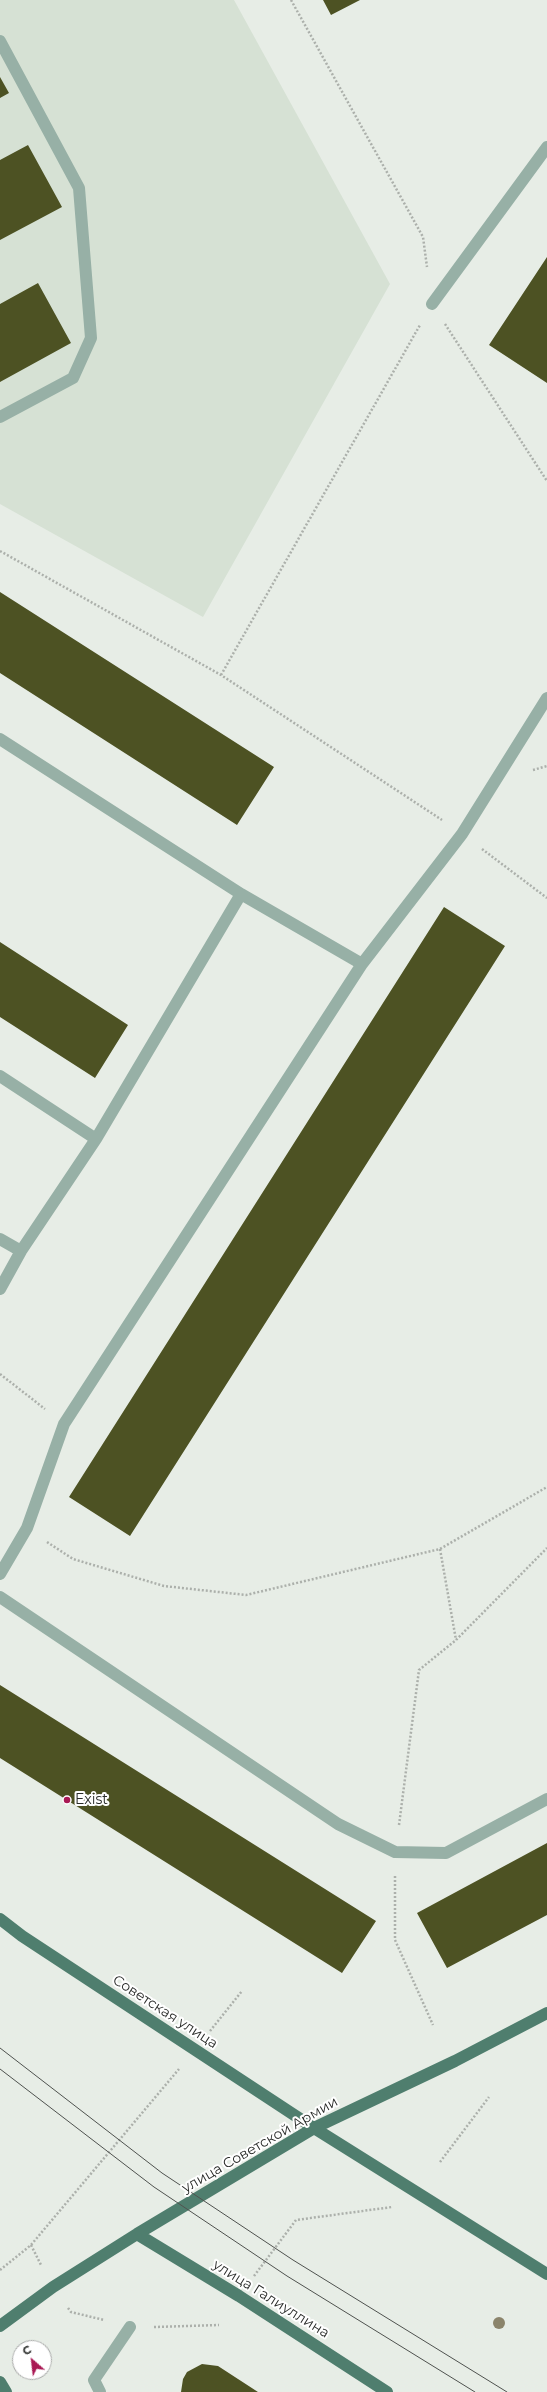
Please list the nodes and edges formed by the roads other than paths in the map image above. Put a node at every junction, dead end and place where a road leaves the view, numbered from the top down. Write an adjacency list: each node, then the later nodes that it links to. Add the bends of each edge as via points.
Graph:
1 (0, 41): 4 (lane, via 79,188 91,338 72,378)
2 (547, 146): 3 (lane)
3 (432, 304)
4 (0, 417)
5 (547, 698): 8 (lane, via 462,834)
6 (0, 739): 7 (lane)
7 (241, 894): 8 (lane); 10 (lane)
8 (362, 964): 14 (lane, via 64,1424 27,1528)
9 (0, 1076): 10 (lane)
10 (96, 1139): 12 (lane)
11 (0, 1238): 12 (lane)
12 (21, 1251): 13 (lane)
13 (0, 1290)
14 (0, 1574)
15 (0, 1597): 16 (lane, via 338,1824 395,1852 446,1852)
16 (547, 1799)
17 (0, 1919): 19 (main road, Советская улица)
18 (547, 2013): 19 (main road, улица Советской Армии, via 455,2061)
19 (314, 2128): 20 (main road, улица Советской Армии); 21 (main road)
20 (137, 2234): 22 (main road, улица Советской Армии, via 54,2287); 27 (main road, улица Галиуллина, via 239,2296)
21 (547, 2274)
22 (0, 2326)
23 (130, 2327): 26 (lane, via 94,2380)
24 (0, 2382): 25 (main road)
25 (6, 2392)
26 (100, 2392)
27 (387, 2392)

